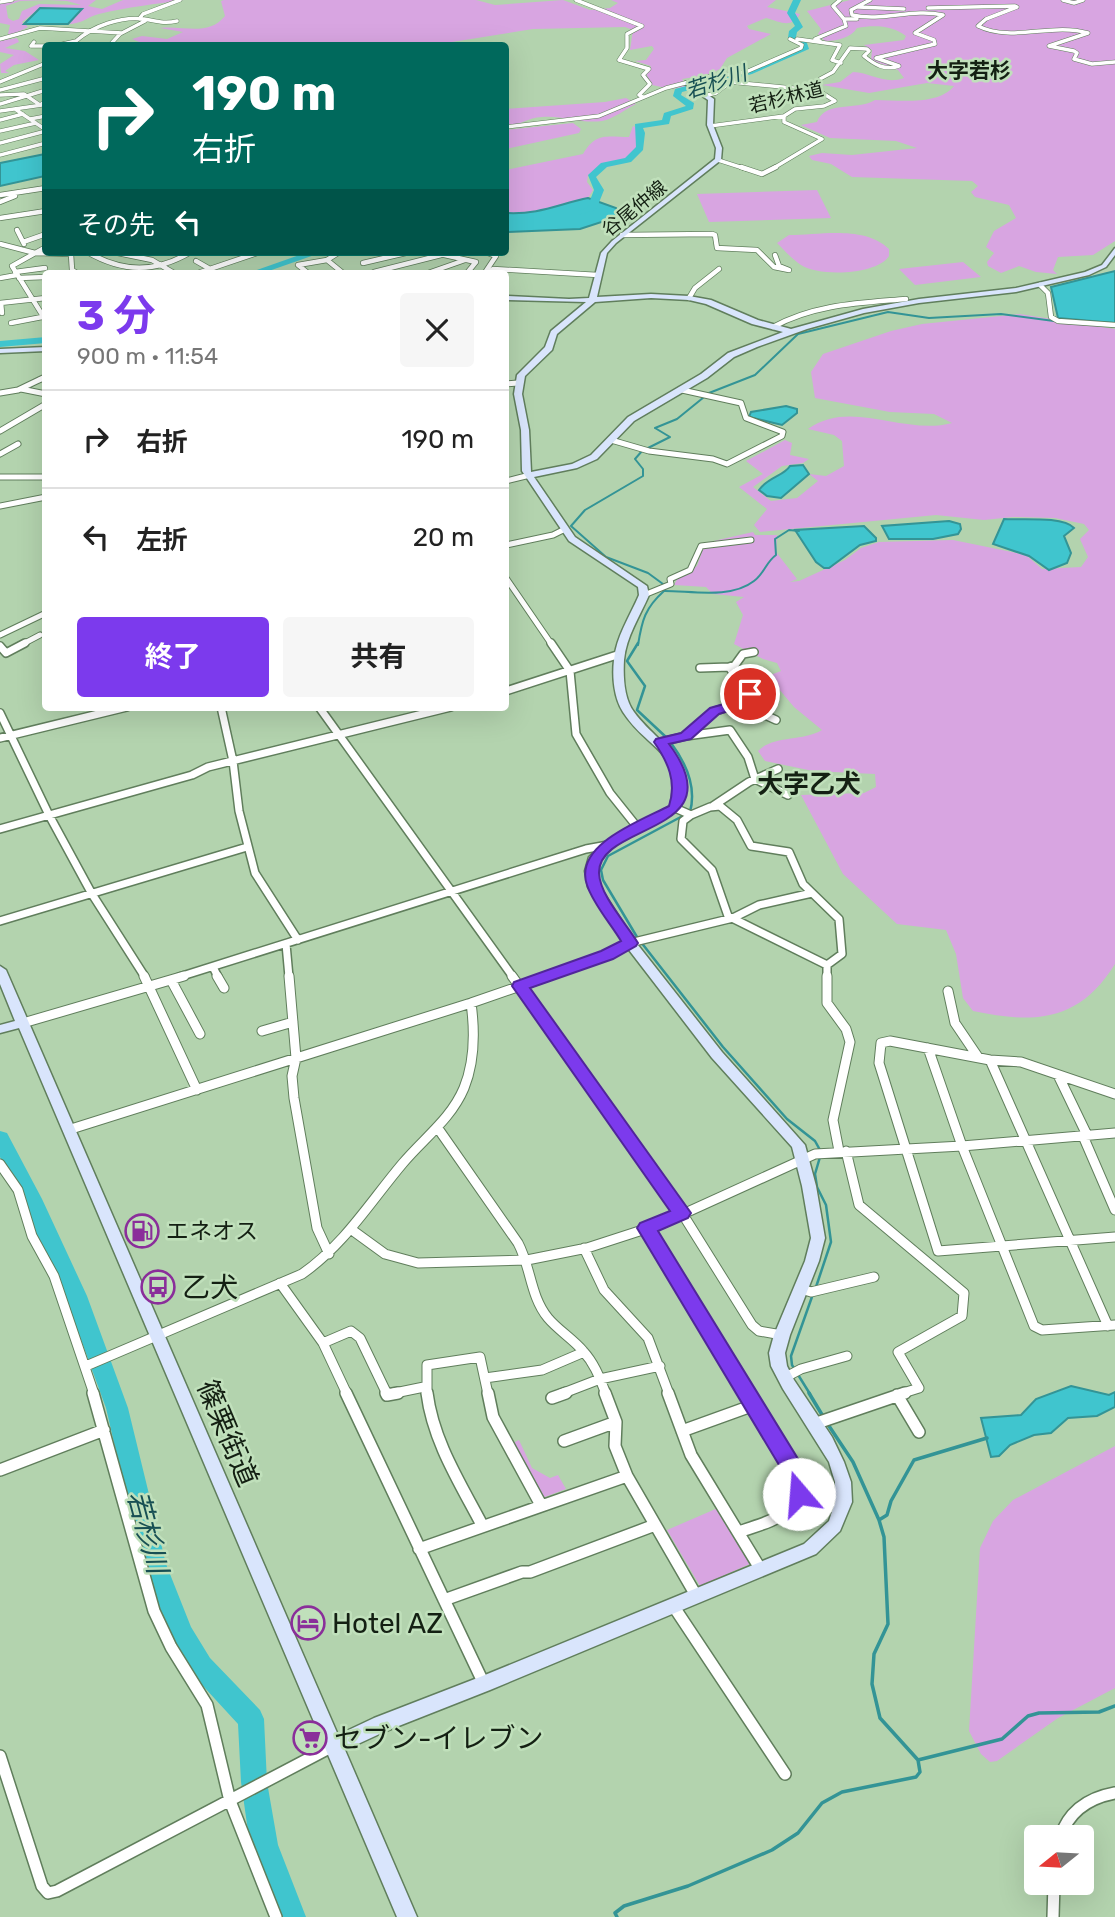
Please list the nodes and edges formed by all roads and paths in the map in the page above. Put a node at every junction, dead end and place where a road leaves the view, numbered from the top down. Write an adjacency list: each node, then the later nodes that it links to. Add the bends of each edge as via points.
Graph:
1 (12, 0): 8 (street)
2 (180, 0): 12 (street, via 143,13)
3 (576, 0): 38 (street, via 642,26 627,34 627,48 619,60 649,69 643,75 650,84 640,92)
4 (840, 0): 13 (street, via 833,6)
5 (870, 0): 9 (street)
6 (1063, 0): 7 (street)
7 (1083, 0)
8 (0, 2)
9 (855, 7): 11 (street, via 850,12); 24 (street, via 1015,6 985,18 978,26 999,32 1084,31 1088,33 1085,36 1049,46 1074,51 1079,62)
10 (122, 16): 12 (street)
11 (859, 17): 13 (street); 25 (street, 若杉林道, via 943,15 915,33 935,44 876,58 897,68 872,62 864,56 869,51 862,47 847,50)
12 (139, 19): 14 (street); 16 (street)
13 (844, 19): 22 (street, via 846,26 815,39)
14 (145, 21): 15 (street, via 160,25); 17 (street)
15 (177, 21)
16 (90, 30): 17 (street); 18 (street, via 32,29); 20 (street)
17 (122, 33): 21 (street)
18 (0, 39)
19 (34, 41): 23 (street, via 31,46)
20 (77, 42)
21 (113, 42)
22 (828, 43): 25 (street, via 841,46 832,60); 27 (street, via 793,39 801,48)
23 (42, 46)
24 (1115, 62)
25 (841, 63): 33 (street, 若杉林道)
26 (42, 65): 29 (street)
27 (733, 76): 30 (street); 31 (street)
28 (42, 79): 35 (street)
29 (0, 82)
30 (730, 82): 33 (street); 37 (street)
31 (689, 84): 37 (street); 38 (street)
32 (42, 88): 36 (street)
33 (813, 90): 45 (street, 若杉林道, via 835,101 795,109)
34 (42, 91): 36 (street)
35 (0, 93): 36 (street)
36 (27, 95): 39 (street); 40 (street)
37 (708, 95): 50 (street)
38 (643, 97): 51 (street, via 588,118)
39 (42, 102)
40 (1, 103)
41 (42, 103): 42 (street)
42 (15, 109): 43 (street); 44 (street)
43 (0, 111)
44 (23, 114): 47 (street); 48 (street)
45 (784, 116): 50 (street, 若杉林道); 58 (street, via 791,127 822,139 762,174)
46 (42, 117): 47 (street)
47 (30, 119): 49 (street)
48 (0, 120)
49 (36, 123): 52 (street); 53 (street)
50 (710, 126): 58 (street, via 720,147)
51 (509, 127)
52 (42, 128)
53 (0, 131)
54 (42, 132): 55 (street)
55 (0, 143)
56 (42, 144): 57 (street)
57 (0, 155)
58 (718, 160): 67 (street, 谷尾仲線)
59 (42, 189): 60 (street)
60 (24, 192): 61 (street); 62 (street)
61 (0, 195)
62 (0, 202)
63 (42, 212): 64 (street)
64 (0, 218)
65 (17, 230): 68 (street)
66 (42, 235): 68 (street)
67 (622, 235): 75 (street, via 712,234 719,249 757,250 774,267 789,270 779,265); 106 (street, 谷尾仲線, via 604,253)
68 (23, 242): 70 (street)
69 (0, 244): 70 (street)
70 (20, 249): 73 (street)
71 (42, 249): 73 (street)
72 (1115, 250): 109 (street, via 1094,272)
73 (33, 252): 74 (street); 105 (street, via 12,266)
74 (42, 252)
75 (775, 255)
76 (94, 256): 92 (street, via 135,267)
77 (133, 256): 92 (street)
78 (184, 256): 92 (street)
79 (333, 256): 86 (street)
80 (354, 256): 91 (street)
81 (393, 256): 91 (street)
82 (436, 256): 101 (street)
83 (449, 256): 87 (street)
84 (482, 256): 90 (street)
85 (246, 257): 89 (street); 94 (street)
86 (327, 260): 98 (street, via 298,265); 99 (street)
87 (465, 260): 90 (street); 102 (street)
88 (196, 261): 94 (street)
89 (253, 261)
90 (476, 262): 103 (street)
91 (363, 263): 100 (street)
92 (163, 267): 96 (street)
93 (45, 268): 105 (street)
94 (211, 269): 97 (street)
95 (719, 269): 113 (street)
96 (168, 270)
97 (208, 270)
98 (304, 270)
99 (339, 270)
100 (372, 270)
101 (384, 270)
102 (437, 270)
103 (469, 270)
104 (492, 270): 106 (street)
105 (17, 275): 107 (street); 108 (street); 110 (street)
106 (598, 275): 115 (street, 谷尾仲線)
107 (42, 276)
108 (0, 278)
109 (1040, 285): 121 (street, via 1048,293 1051,317 1058,321); 123 (street, via 889,306)
110 (31, 298): 111 (street); 116 (street); 118 (street)
111 (42, 298)
112 (509, 298): 115 (street)
113 (689, 298): 115 (street); 122 (street)
114 (906, 299): 122 (street, via 808,311)
115 (592, 301): 127 (street, via 554,333 549,348)
116 (0, 303): 117 (street)
117 (2, 313)
118 (42, 316)
119 (42, 319): 120 (street)
120 (11, 323)
121 (1115, 325)
122 (773, 327): 123 (street)
123 (792, 332): 129 (street, via 731,355)
124 (42, 349): 125 (street)
125 (0, 351)
126 (42, 379): 128 (street)
127 (512, 383): 138 (street, via 525,430 525,463)
128 (21, 389): 130 (street); 131 (street)
129 (682, 390): 134 (street, via 639,414); 134 (street, via 741,403 746,418 774,427 782,436 727,464)
130 (0, 393)
131 (42, 393)
132 (42, 406): 133 (street)
133 (0, 431)
134 (611, 440): 138 (street, via 585,461)
135 (18, 444): 136 (street)
136 (0, 454)
137 (0, 470): 139 (street)
138 (530, 475): 141 (street); 144 (street)
139 (3, 476): 140 (street)
140 (42, 477)
141 (509, 480)
142 (42, 498): 143 (street)
143 (0, 506)
144 (565, 529): 146 (street); 148 (street, via 582,547 638,582)
145 (751, 540): 148 (street, via 701,546 690,570 670,579 671,584 663,589)
146 (509, 544)
147 (509, 582): 158 (street)
148 (645, 594): 155 (street)
149 (42, 615): 150 (street)
150 (0, 635)
151 (40, 635): 154 (street)
152 (0, 646): 154 (street)
153 (754, 652): 156 (street, via 743,654)
154 (3, 654)
155 (620, 654): 158 (street); 172 (street, via 624,703 638,723)
156 (729, 667): 157 (street); 161 (street)
157 (700, 668)
158 (570, 671): 159 (street); 180 (street, via 576,734 610,793)
159 (509, 690)
160 (756, 690): 161 (street, via 758,699)
161 (752, 700): 167 (street, via 765,717); 170 (street, via 715,711)
162 (107, 711): 168 (street)
163 (222, 711): 173 (street)
164 (322, 711): 169 (street)
165 (435, 711): 169 (street)
166 (0, 713): 168 (street)
167 (776, 720)
168 (11, 735): 171 (street); 179 (street)
169 (339, 735): 173 (street); 184 (street)
170 (686, 736): 172 (street); 175 (street, via 730,730 748,757)
171 (0, 738)
172 (667, 741): 178 (street)
173 (233, 761): 179 (street); 183 (street)
174 (778, 769): 175 (street)
175 (755, 779): 176 (street); 177 (street)
176 (788, 795)
177 (713, 806): 178 (street); 185 (street, via 733,814 751,846 789,852 797,875)
178 (685, 812): 180 (street); 187 (street, via 681,839 709,864 722,907)
179 (49, 815): 181 (street); 186 (street)
180 (638, 828): 182 (street)
181 (0, 829)
182 (608, 845): 184 (street); 190 (street, via 595,857 594,887)
183 (247, 847): 186 (street); 189 (street, via 255,873)
184 (451, 891): 189 (street); 197 (street)
185 (812, 893): 187 (street, via 759,905); 192 (street, via 842,925 842,954)
186 (92, 894): 188 (street); 196 (street)
187 (733, 918): 190 (street); 192 (street)
188 (0, 921)
189 (298, 940): 191 (street)
190 (637, 941): 197 (street); 221 (street, via 717,1055)
191 (286, 944): 193 (street); 201 (street)
192 (827, 965): 220 (street, via 827,1003 850,1042 833,1120)
193 (213, 967): 195 (street); 198 (street)
194 (0, 970): 202 (street, 篠栗街道)
195 (171, 980): 196 (street); 205 (street)
196 (151, 986): 202 (street); 211 (street)
197 (520, 986): 200 (street); 224 (street)
198 (224, 988)
199 (948, 991): 207 (street, via 955,1023)
200 (471, 1003): 208 (street); 213 (street, via 469,1074 451,1111)
201 (293, 1022): 204 (street); 208 (street)
202 (23, 1023): 203 (street); 214 (street, 篠栗街道)
203 (0, 1029)
204 (262, 1031)
205 (200, 1034)
206 (928, 1048): 207 (street); 218 (street); 219 (street, via 881,1043 879,1063)
207 (978, 1057): 209 (street)
208 (296, 1058): 211 (street); 232 (street, via 294,1098 317,1228)
209 (989, 1060): 210 (street, via 1021,1062); 217 (street)
210 (1059, 1077): 212 (street); 216 (street)
211 (197, 1090): 214 (street)
212 (1115, 1094)
213 (437, 1126): 226 (street); 234 (street)
214 (68, 1130): 239 (street, 篠栗街道)
215 (1115, 1133): 216 (street)
216 (1085, 1136): 217 (street); 223 (street)
217 (1026, 1141): 218 (street); 228 (street)
218 (961, 1146): 219 (street); 229 (street)
219 (905, 1150): 220 (street); 231 (street)
220 (842, 1151): 221 (street); 233 (street, via 859,1205)
221 (809, 1157): 224 (street); 237 (street, via 818,1238)
222 (0, 1164): 244 (street, via 18,1190 32,1236 54,1276)
223 (1115, 1210)
224 (682, 1213): 225 (street); 240 (street, via 752,1325)
225 (646, 1228): 230 (street); 252 (street)
226 (352, 1230): 232 (street); 234 (street, via 385,1254 418,1263)
227 (1115, 1237): 228 (street)
228 (1071, 1242): 229 (street); 238 (street)
229 (1000, 1247): 231 (street); 238 (street, via 1034,1326 1042,1330)
230 (584, 1248): 234 (street); 245 (street, via 604,1290 648,1338)
231 (938, 1251): 233 (street)
232 (329, 1254): 236 (street, via 302,1275)
233 (917, 1254): 250 (street, via 964,1293 962,1316 898,1352 919,1388)
234 (527, 1261): 242 (street, via 531,1285 547,1317)
235 (874, 1277): 237 (street, via 811,1292)
236 (280, 1283): 239 (street); 241 (street)
237 (801, 1289): 240 (street)
238 (1112, 1325)
239 (157, 1335): 244 (street); 271 (street, 篠栗街道)
240 (782, 1335): 247 (street, via 777,1353)
241 (323, 1343): 249 (street, via 351,1331 360,1338 387,1395); 265 (street)
242 (584, 1352): 246 (street, via 542,1370); 248 (street)
243 (848, 1356): 247 (street)
244 (86, 1366): 255 (street)
245 (660, 1366): 248 (street); 256 (street)
246 (485, 1378): 249 (street, via 480,1357 427,1365); 261 (street, via 493,1417)
247 (784, 1378): 254 (street)
248 (600, 1379): 251 (street); 253 (street)
249 (424, 1387): 262 (street, via 428,1414)
250 (897, 1395): 254 (street); 257 (street)
251 (552, 1398)
252 (754, 1405): 256 (street); 264 (street, via 795,1473 799,1494 785,1513)
253 (616, 1422): 258 (street); 260 (street, via 615,1446)
254 (814, 1424): 266 (street, via 837,1461 846,1486 844,1504 836,1523 810,1549)
255 (104, 1430): 259 (street); 275 (street, via 154,1611 207,1705)
256 (682, 1431): 264 (street, via 691,1455)
257 (919, 1432)
258 (564, 1441)
259 (0, 1470)
260 (627, 1476): 261 (street); 263 (street)
261 (541, 1505): 262 (street)
262 (482, 1525): 265 (street)
263 (655, 1525): 267 (street); 268 (street)
264 (739, 1532): 266 (street)
265 (419, 1549): 268 (street)
266 (761, 1570): 267 (street)
267 (697, 1597): 269 (street)
268 (444, 1600): 270 (street)
269 (674, 1607): 270 (street); 273 (street)
270 (484, 1684): 271 (street)
271 (334, 1746): 275 (street); 279 (street, 篠栗街道)
272 (0, 1756): 275 (street, via 42,1886 48,1892)
273 (785, 1774)
274 (1115, 1793): 276 (street, via 1084,1806)
275 (230, 1801): 278 (street)
276 (1065, 1825)
277 (1054, 1895): 280 (street)
278 (276, 1917)
279 (407, 1917)
280 (1053, 1917)

